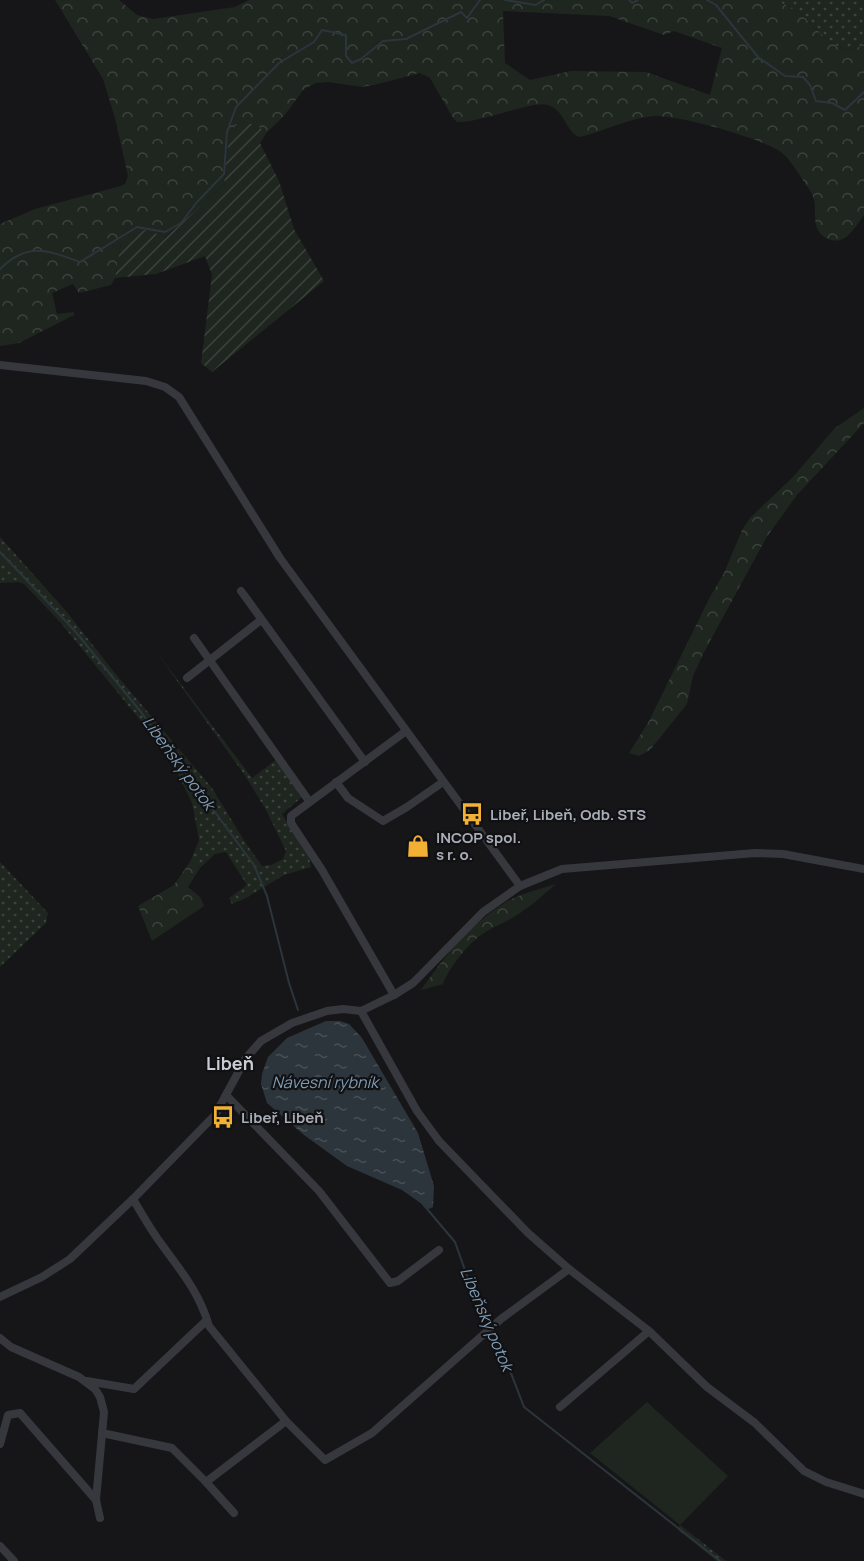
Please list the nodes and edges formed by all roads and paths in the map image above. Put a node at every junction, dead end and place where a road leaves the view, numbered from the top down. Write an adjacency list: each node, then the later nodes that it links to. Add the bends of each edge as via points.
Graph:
1 (0, 365): 7 (street, via 146,381 179,397 280,558)
2 (241, 591): 3 (street)
3 (261, 620): 5 (street); 8 (street)
4 (194, 638): 5 (street)
5 (210, 661): 6 (street); 11 (street)
6 (187, 678)
7 (406, 731): 8 (street); 10 (street)
8 (365, 762): 9 (street)
9 (336, 782): 10 (street, via 348,798 383,821); 11 (street)
10 (442, 782): 13 (street)
11 (309, 801): 14 (street, via 291,816 291,823)
12 (864, 869): 13 (street, via 783,854 755,853 562,869)
13 (520, 886): 14 (street, via 483,912 413,983)
14 (394, 995): 15 (street)
15 (362, 1011): 16 (street, via 327,1011 292,1023 261,1041 246,1058); 19 (street, via 438,1141)
16 (226, 1095): 17 (street, via 201,1131); 18 (street, via 319,1191 390,1282 398,1281)
17 (133, 1199): 20 (street, via 70,1259); 21 (street, via 191,1283)
18 (439, 1250)
19 (569, 1269): 22 (street); 26 (street, via 520,1303 372,1433 325,1461)
20 (0, 1297)
21 (207, 1320): 24 (street, via 134,1389); 26 (street)
22 (649, 1331): 25 (street); 30 (street, via 804,1471)
23 (0, 1338): 24 (street, via 11,1347)
24 (83, 1380): 27 (street, via 100,1397 104,1412)
25 (560, 1407)
26 (286, 1421): 29 (street)
27 (102, 1432): 29 (street, via 172,1448); 31 (street)
28 (0, 1444): 31 (street, via 8,1415 20,1413)
29 (206, 1482): 32 (street)
30 (864, 1494)
31 (96, 1500): 33 (street)
32 (234, 1513)
33 (100, 1518)
34 (0, 1546): 35 (street)
35 (14, 1561)

